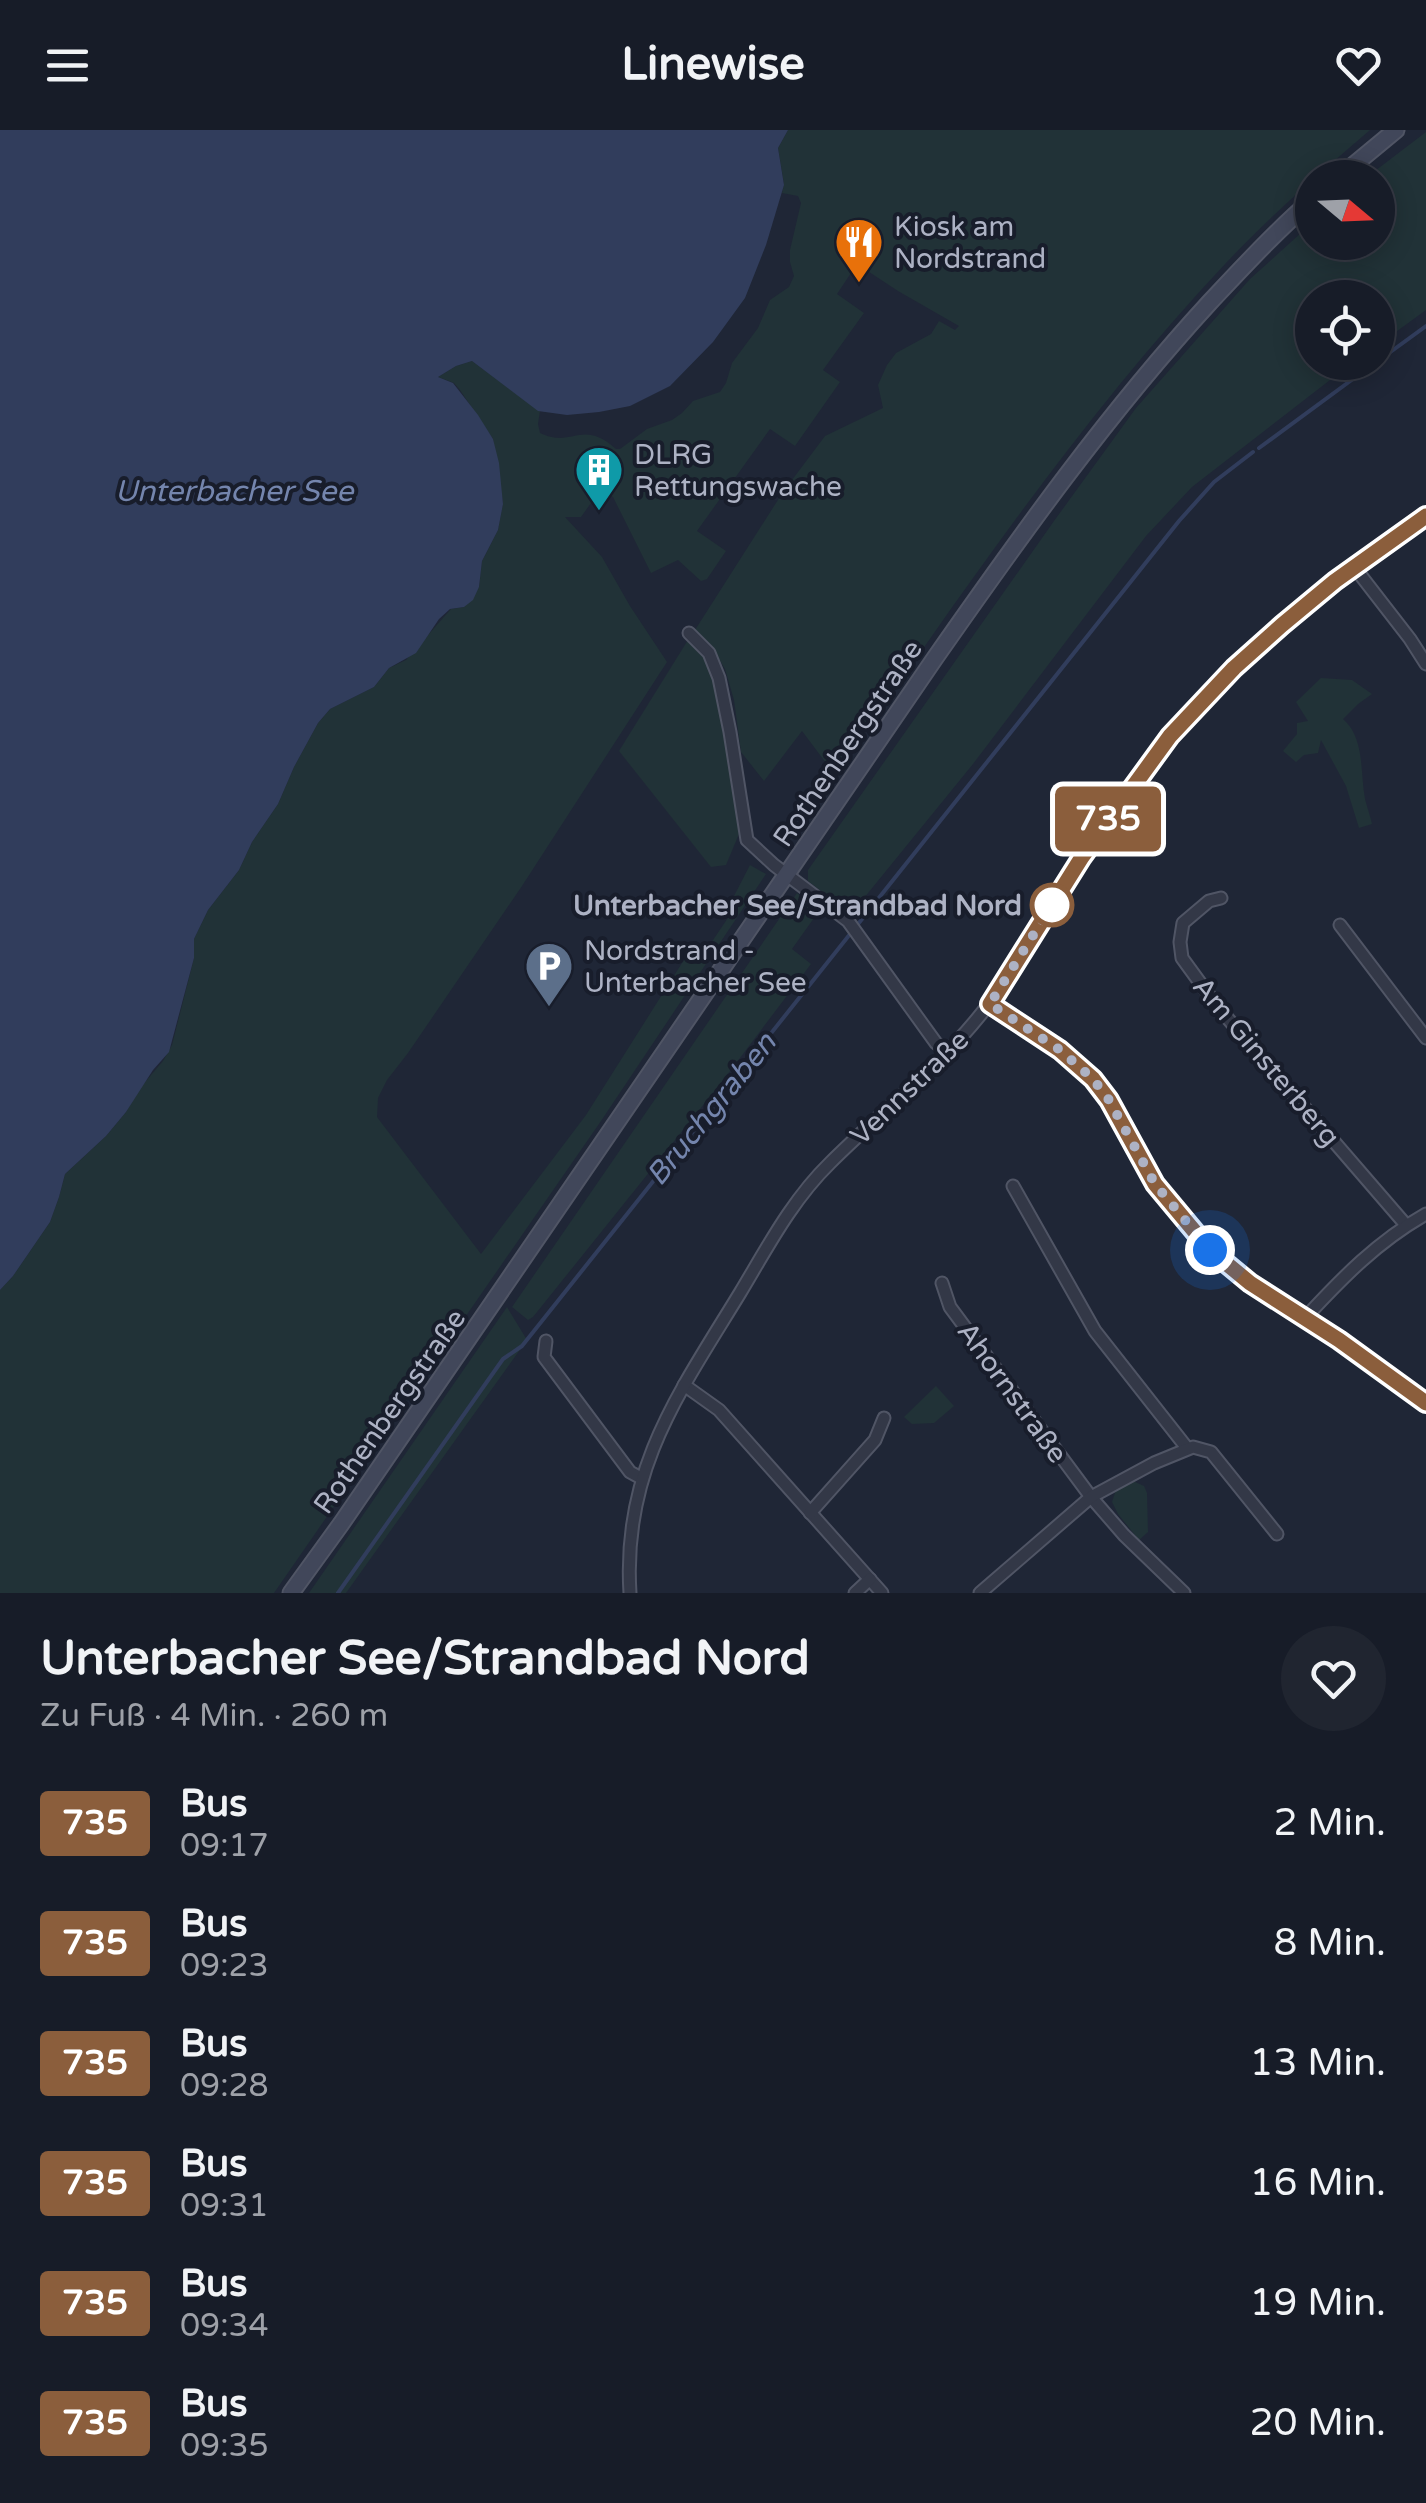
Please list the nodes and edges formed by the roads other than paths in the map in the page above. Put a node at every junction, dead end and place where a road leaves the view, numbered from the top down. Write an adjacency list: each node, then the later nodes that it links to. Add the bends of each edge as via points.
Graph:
1 (1396, 130): 2 (main road)
2 (1360, 160)
3 (1295, 217): 8 (main road, Rothenbergstraße, via 1186,328 1078,459)
4 (1426, 516): 5 (street, Vennstraße)
5 (1355, 568): 7 (street); 11 (street, Vennstraße, via 1234,668 1170,736 1082,857)
6 (689, 633): 8 (street, via 709,652 719,678 747,840)
7 (1426, 664)
8 (787, 874): 13 (street, via 848,921); 29 (main road, Rothenbergstraße)
9 (1221, 898): 16 (street, Am Ginsterberg, via 1182,923 1182,958)
10 (1340, 925): 12 (street)
11 (990, 1004): 13 (street, Vennstraße); 18 (street, via 1084,1070 1186,1224 1232,1270)
12 (1426, 1038)
13 (948, 1053): 20 (street, Vennstraße, via 801,1195)
14 (1013, 1186): 23 (street, via 1095,1331)
15 (1426, 1214): 16 (street)
16 (1406, 1225): 18 (street)
17 (942, 1283): 25 (street, Ahornstraße, via 950,1307)
18 (1304, 1318): 21 (street)
19 (546, 1340): 24 (street, via 544,1356)
20 (684, 1385): 24 (street, Vennstraße); 26 (street, via 719,1410)
21 (1426, 1403)
22 (884, 1418): 26 (street, via 875,1440)
23 (1187, 1448): 25 (street); 27 (street, via 1212,1452)
24 (641, 1478): 30 (street, Vennstraße)
25 (1091, 1497): 33 (street); 34 (street, Ahornstraße)
26 (810, 1513): 28 (street)
27 (1277, 1534)
28 (870, 1579): 31 (street); 32 (street)
29 (292, 1593)
30 (630, 1593)
31 (855, 1593)
32 (882, 1593)
33 (980, 1593)
34 (1184, 1593)

